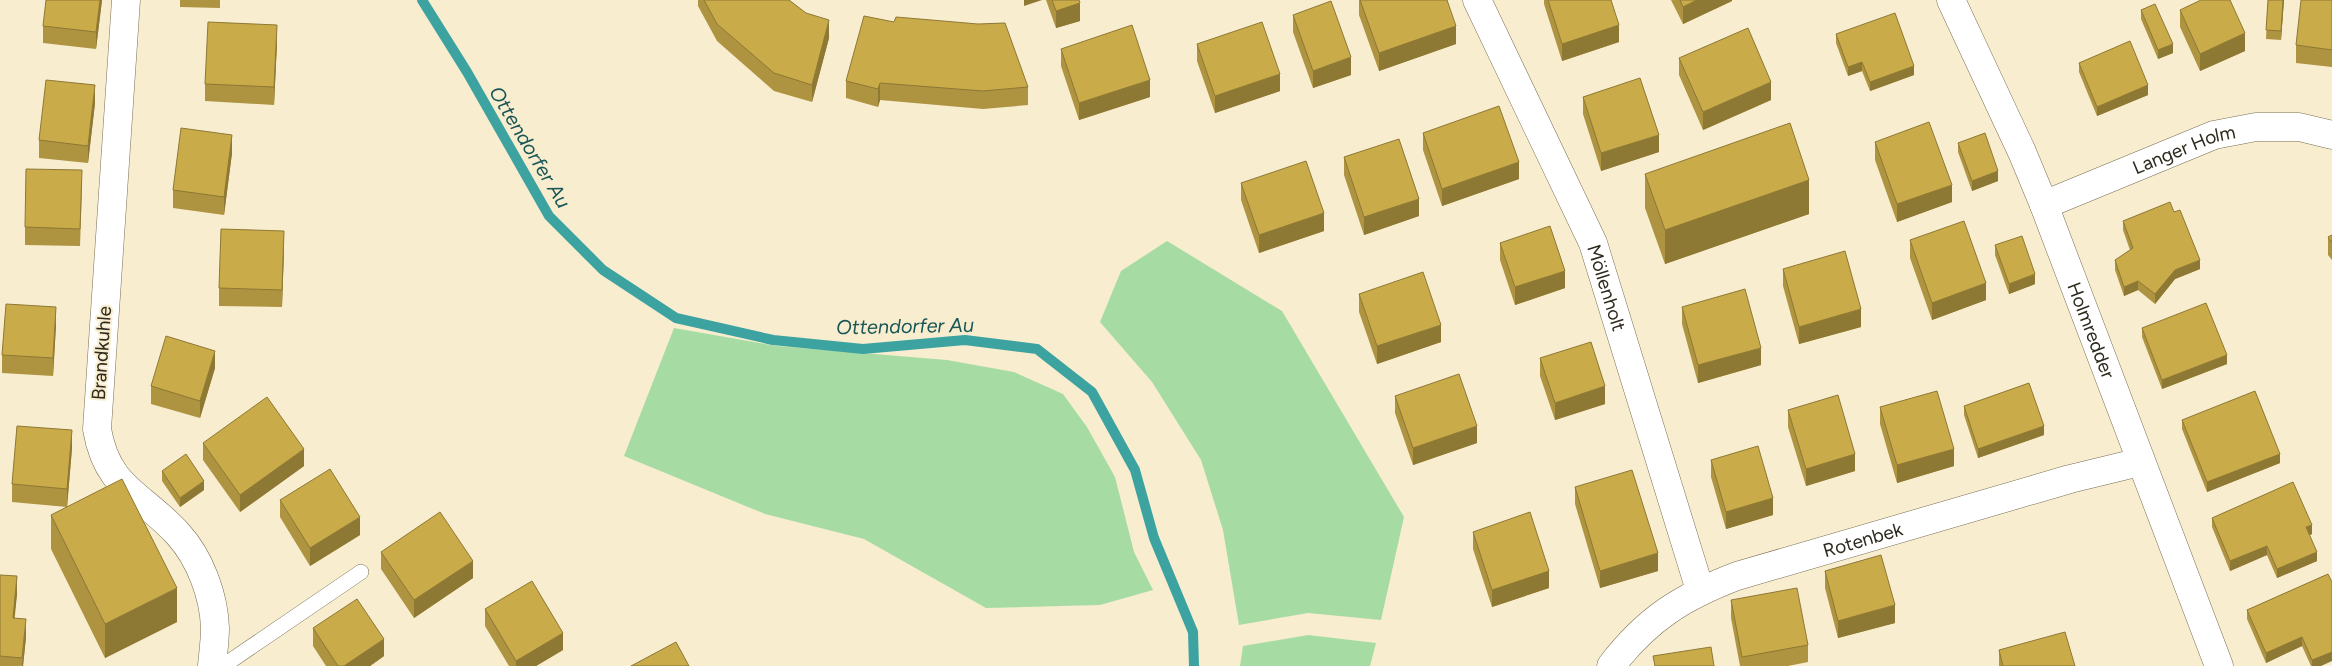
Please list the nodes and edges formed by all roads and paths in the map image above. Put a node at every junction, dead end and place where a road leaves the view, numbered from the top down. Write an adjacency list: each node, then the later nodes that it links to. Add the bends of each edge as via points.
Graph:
1 (126, 0): 9 (street, Brandkuhle, via 97,429 100,448 109,469 178,534 195,556 210,595 215,627)
2 (1477, 0): 8 (street, Möllenholt, via 1593,243)
3 (1951, 0): 5 (street, Holmredder)
4 (2332, 136): 5 (street, Langer Holm, via 2299,127 2256,127 2214,136)
5 (2044, 205): 6 (street, Holmredder)
6 (2140, 462): 8 (street, Rotenbek, via 2070,479 1737,576); 12 (street, Holmredder)
7 (361, 572): 10 (lane)
8 (1700, 590): 11 (street, Rotenbek, via 1661,614 1631,640)
9 (212, 666)
10 (223, 666)
11 (1611, 666)
12 (2219, 666)

